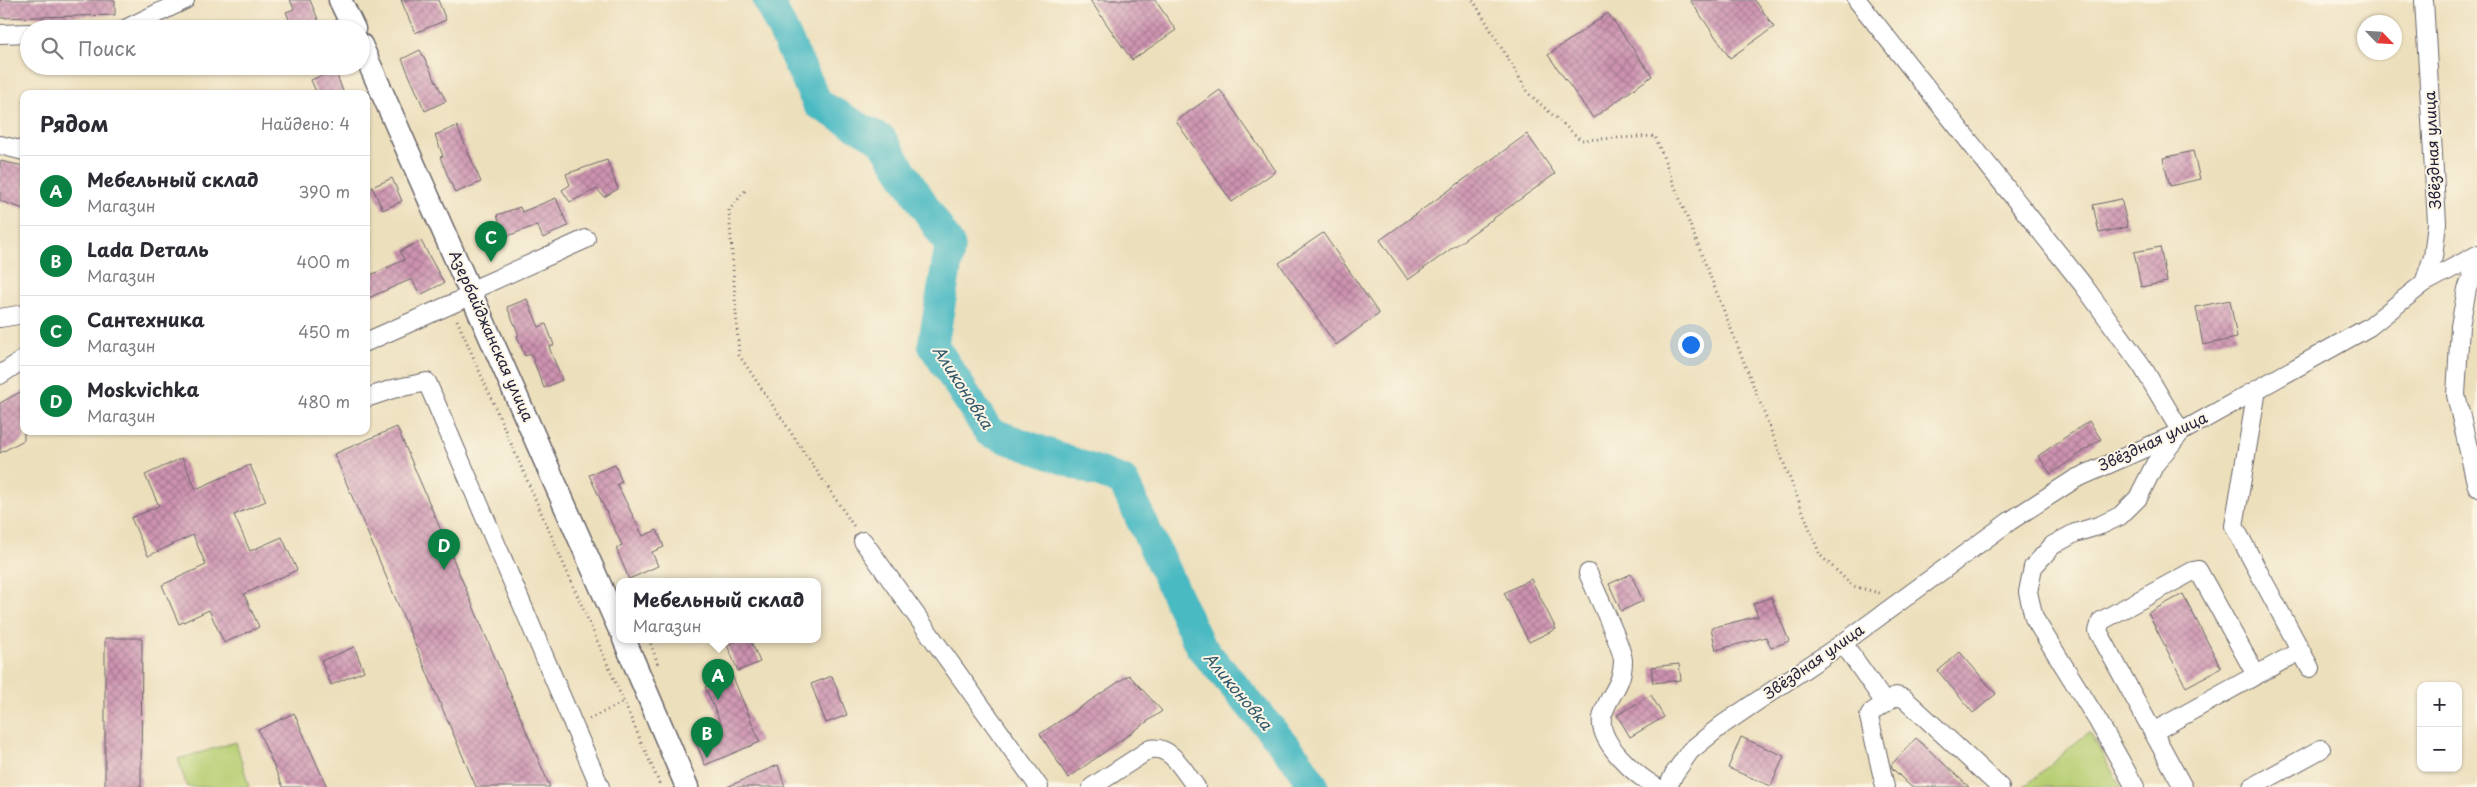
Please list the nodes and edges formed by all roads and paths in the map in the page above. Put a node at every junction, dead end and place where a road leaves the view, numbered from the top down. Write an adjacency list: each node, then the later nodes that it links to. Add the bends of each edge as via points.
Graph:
1 (340, 0): 7 (main road)
2 (1472, 0): 29 (path, via 1529,94 1581,140 1655,136 1820,555 1853,586)
3 (1857, 0): 25 (street, via 2084,286 2142,366)
4 (2424, 0): 17 (street, Звёздная улица, via 2437,223 2433,257)
5 (174, 2): 6 (street)
6 (141, 20)
7 (350, 20)
8 (20, 33): 9 (street)
9 (0, 34)
10 (370, 67): 19 (main road, Азербайджанская улица)
11 (0, 145): 12 (street)
12 (20, 150)
13 (745, 191): 27 (path, via 729,210 739,355)
14 (586, 239): 19 (street)
15 (2477, 255): 17 (street)
16 (2477, 263): 18 (street)
17 (2424, 283): 23 (street, Звёздная улица, via 2370,327)
18 (2472, 291): 26 (street, via 2460,326 2456,395)
19 (465, 297): 20 (street); 30 (main road, Азербайджанская улица); 36 (path, via 458,321)
20 (370, 340)
21 (20, 362): 22 (street)
22 (0, 375)
23 (2257, 390): 25 (street, Звёздная улица); 33 (street, via 2234,526)
24 (370, 397): 38 (street, via 393,388 427,382)
25 (2180, 432): 29 (street, Звёздная улица, via 2075,479 2010,521); 51 (street, via 2155,464 2138,498 2120,516 2075,533 2054,545 2032,567 2028,592 2034,618)
26 (2477, 487)
27 (863, 541): 44 (street)
28 (1588, 573): 47 (street, via 1623,659 1622,679 1602,718 1605,736 1621,758)
29 (1903, 599): 32 (street, Звёздная улица)
30 (616, 622)
31 (626, 643): 43 (main road)
32 (1843, 643): 37 (street); 48 (street, Звёздная улица, via 1722,725 1690,751)
33 (2300, 651): 34 (street); 35 (street)
34 (2310, 668)
35 (2256, 675): 39 (street); 39 (street, via 2198,570 2193,570 2101,621 2098,631)
36 (624, 702): 38 (path); 42 (path)
37 (1884, 702): 49 (street, via 1869,717); 50 (street, via 1896,696 1905,699)
38 (576, 726): 41 (street)
39 (2153, 732): 52 (street)
40 (2321, 749): 53 (street)
41 (600, 787)
42 (661, 787)
43 (688, 787)
44 (1039, 787)
45 (1092, 787): 46 (street, via 1150,749 1157,748 1166,750)
46 (1196, 787)
47 (1656, 787)
48 (1668, 787)
49 (1885, 787)
50 (2000, 787)
51 (2135, 787)
52 (2183, 787)
53 (2252, 787)

